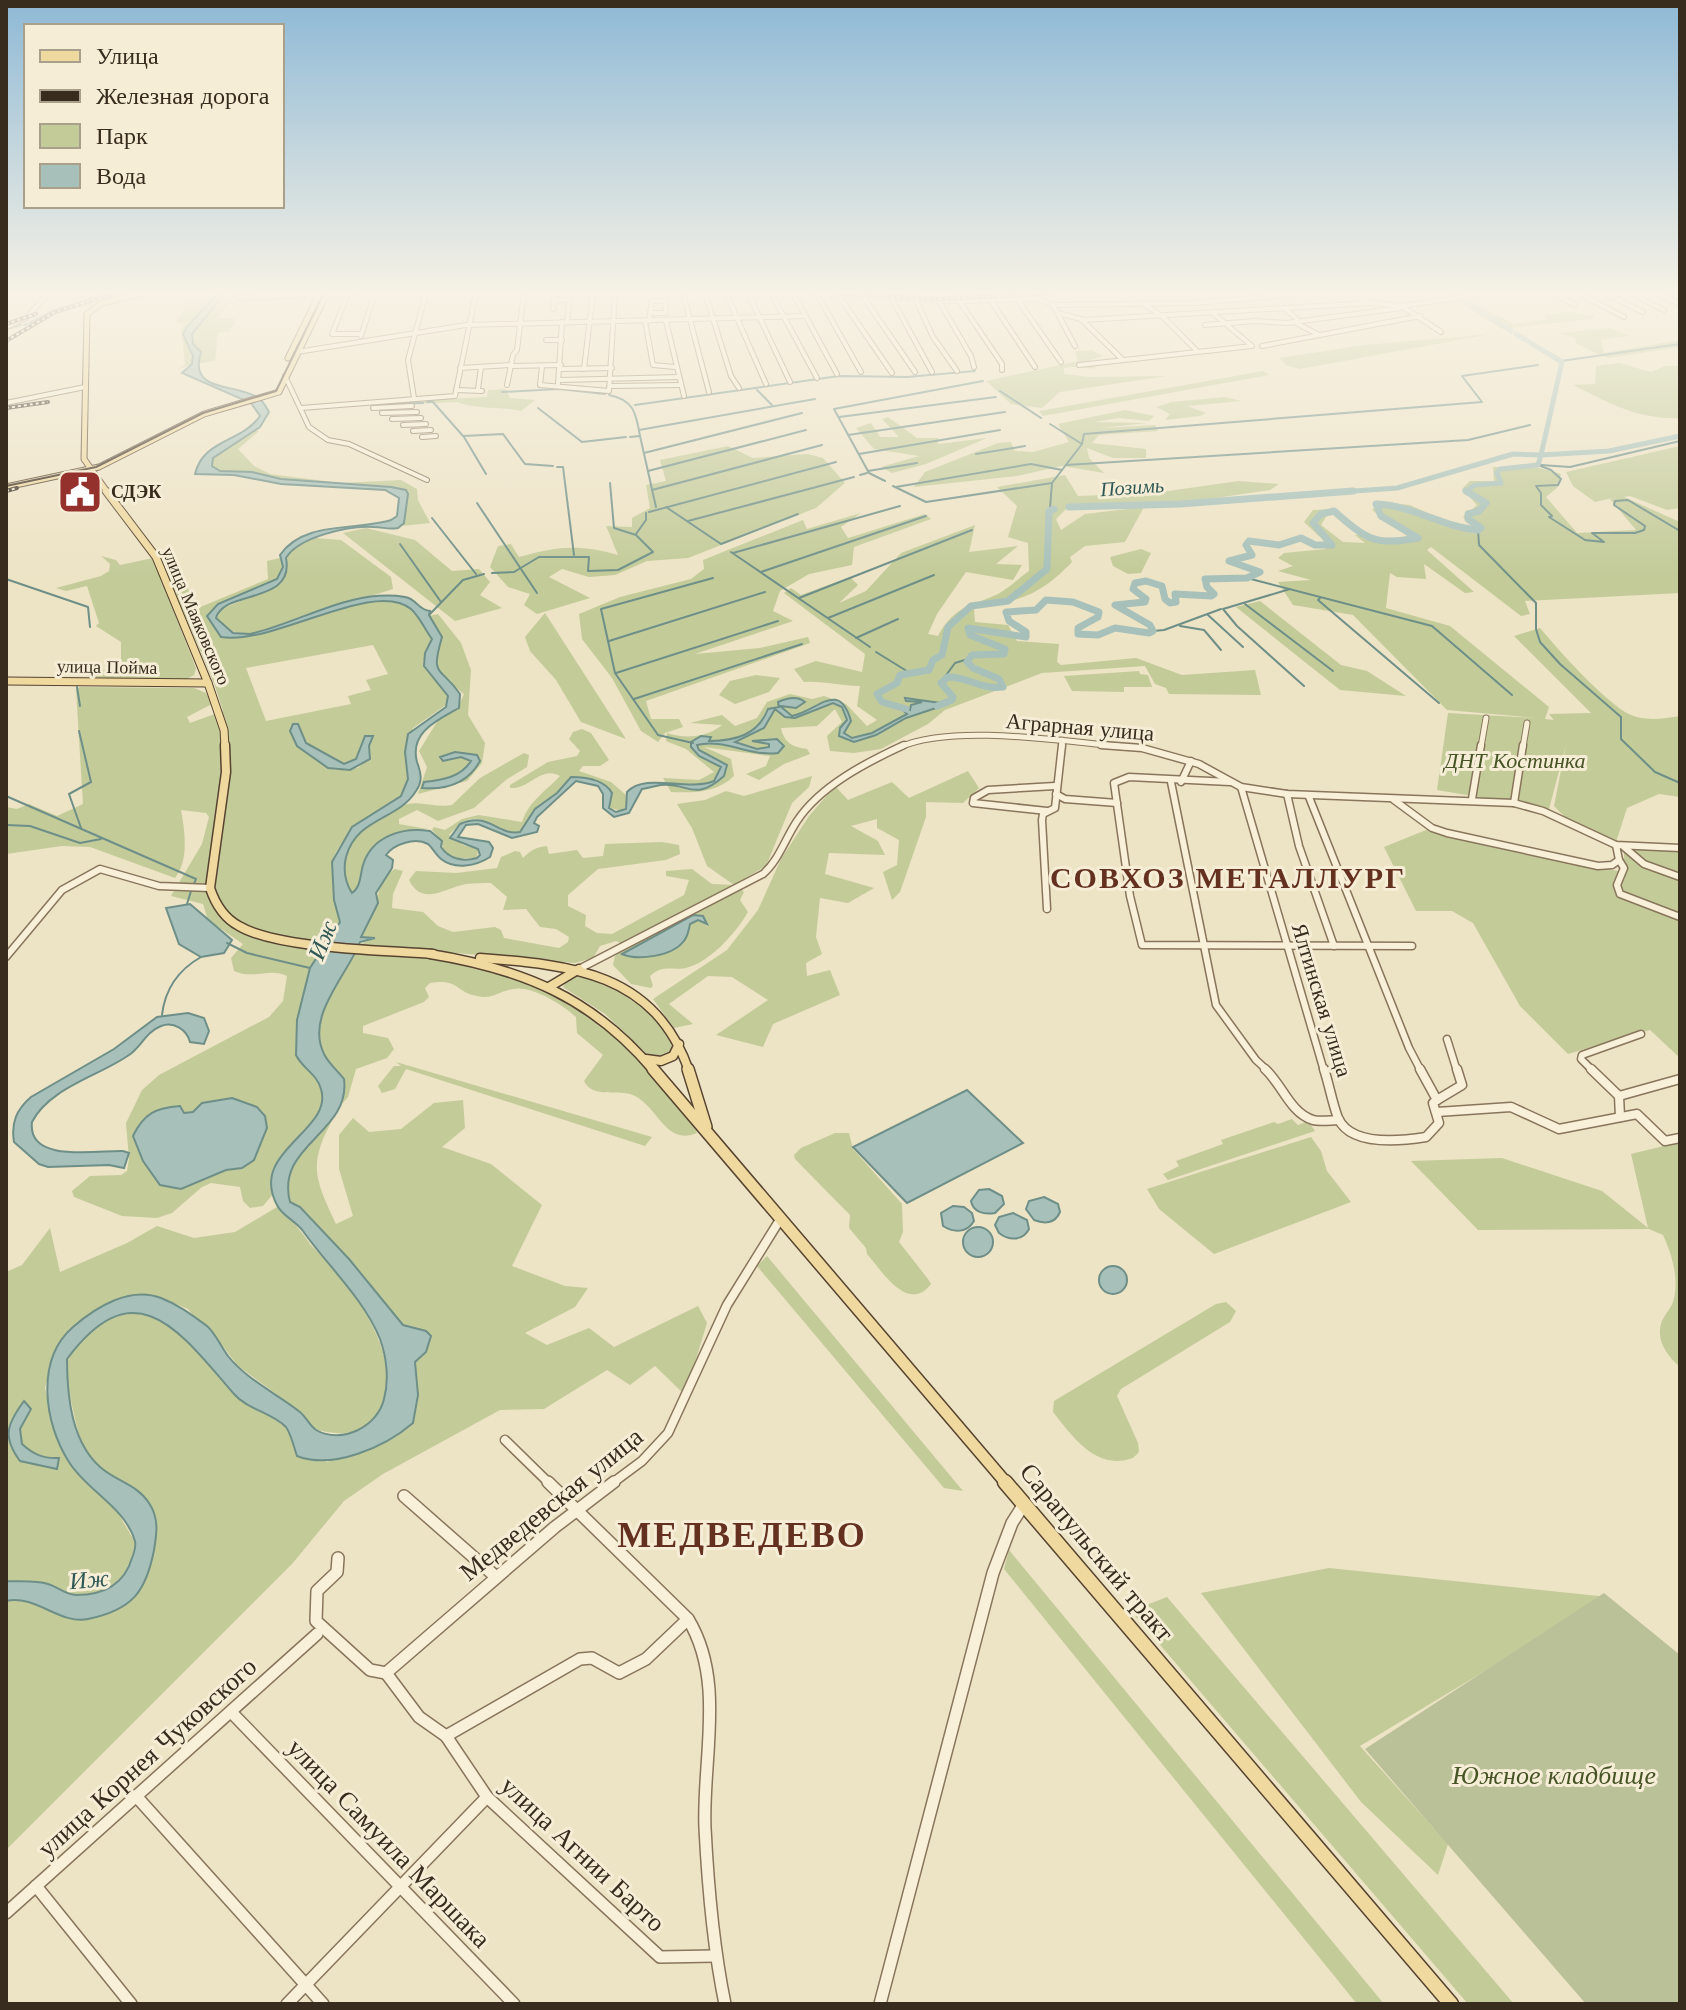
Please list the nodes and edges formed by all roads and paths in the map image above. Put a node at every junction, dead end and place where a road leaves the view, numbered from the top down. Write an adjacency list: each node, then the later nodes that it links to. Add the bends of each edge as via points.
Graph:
1 (85, 387): 19 (street); 23 (main road)
2 (274, 387): 16 (main road)
3 (283, 387): 16 (main road)
4 (291, 387): 15 (street)
5 (412, 387): 18 (street)
6 (457, 387): 13 (street)
7 (480, 387): 13 (street)
8 (588, 387): 12 (street)
9 (648, 387): 12 (street)
10 (681, 387): 17 (street)
11 (708, 387): 14 (street)
12 (610, 389)
13 (456, 390): 18 (street, via 455,396)
14 (709, 392)
15 (294, 393): 16 (street); 20 (street)
16 (269, 394): 24 (main road, via 204,414)
17 (684, 396)
18 (414, 398): 20 (street)
19 (6, 403)
20 (301, 408): 28 (street, via 309,427 328,440 349,444)
21 (424, 421): 22 (street); 22 (street); 22 (street); 22 (street); 22 (street); 22 (street)
22 (398, 422)
23 (84, 459): 24 (main road); 25 (main road, улица Маяковского); 26 (main road)
24 (107, 462): 25 (main road); 27 (main road)
25 (90, 468): 26 (main road); 27 (main road, улица Маяковского)
26 (69, 473): 27 (main road); 29 (main road)
27 (95, 477): 31 (main road, улица Маяковского, via 156,557)
28 (427, 480)
29 (6, 486)
30 (6, 681): 31 (main road, улица Пойма)
31 (208, 683): 52 (main road, улица Маяковского, via 227,757)
32 (1486, 718): 44 (street)
33 (1527, 723): 46 (street)
34 (1062, 740): 35 (street, Аграрная улица, via 1142,748); 40 (street); 62 (street, Аграрная улица, via 965,735 905,744 819,795 798,819 770,868)
35 (1191, 761): 37 (street); 38 (street, Аграрная улица)
36 (1171, 782): 37 (street); 45 (street, via 1129,777 1114,783); 59 (street)
37 (1181, 782): 38 (street)
38 (1232, 782): 39 (street, Аграрная улица)
39 (1241, 787): 41 (street, Аграрная улица); 56 (street, Ялтинская улица)
40 (1055, 790): 45 (street, via 1065,799); 47 (street, via 1055,808); 47 (street, via 984,791 973,803)
41 (1287, 794): 42 (street, Аграрная улица); 57 (street)
42 (1309, 797): 43 (street, Аграрная улица); 55 (street)
43 (1392, 799): 44 (street, Аграрная улица); 50 (street, via 1447,833 1598,866)
44 (1472, 799): 46 (street, Аграрная улица)
45 (1117, 803): 59 (street, via 1142,945)
46 (1514, 803): 48 (street, Аграрная улица)
47 (1049, 811): 53 (street, via 1042,820)
48 (1619, 845): 49 (street); 50 (street); 51 (street, via 1644,864)
49 (1680, 848)
50 (1619, 860): 54 (street, via 1624,868 1617,885 1620,894)
51 (1680, 877)
52 (210, 888): 60 (main road, Сарапульский тракт, via 220,911 238,926 275,940); 61 (street, via 159,886 100,869 62,890)
53 (1047, 909)
54 (1680, 917)
55 (1368, 945): 57 (street); 58 (street); 70 (street, via 1409,1048)
56 (1286, 946): 57 (street); 59 (street); 73 (street, Ялтинская улица)
57 (1334, 946)
58 (1412, 946)
59 (1202, 947): 73 (street, via 1216,1005 1256,1060 1278,1080 1302,1115)
60 (430, 954): 62 (main road, Сарапульский тракт); 63 (main road, Сарапульский тракт, via 502,968)
61 (6, 957)
62 (579, 969): 63 (main road); 66 (main road, Сарапульский тракт, via 646,1001)
63 (549, 987): 67 (main road, Сарапульский тракт, via 598,1014)
64 (1641, 1034): 69 (street, via 1582,1055)
65 (1447, 1039): 70 (street, via 1462,1085)
66 (679, 1044): 67 (main road, via 673,1056); 74 (main road, Сарапульский тракт)
67 (646, 1059): 74 (main road, Сарапульский тракт)
68 (1680, 1079): 69 (street)
69 (1619, 1096): 72 (street)
70 (1437, 1100): 71 (street)
71 (1437, 1112): 72 (street, via 1511,1107 1559,1129); 73 (street, Ялтинская улица, via 1437,1129 1416,1139 1362,1136 1346,1130)
72 (1620, 1117): 75 (street, via 1637,1114 1665,1141)
73 (1339, 1120)
74 (707, 1131): 76 (main road, Сарапульский тракт)
75 (1680, 1138)
76 (781, 1218): 79 (main road, Сарапульский тракт); 80 (street, Медведевская улица, via 726,1306 678,1419 633,1470)
77 (505, 1440): 80 (street)
78 (404, 1496): 82 (street)
79 (1024, 1503): 100 (street, via 995,1571); 101 (main road, Сарапульский тракт)
80 (576, 1510): 82 (street, Медведевская улица); 83 (street)
81 (338, 1558): 85 (street, via 337,1572 317,1591 316,1621 370,1670)
82 (495, 1576): 85 (street, Медведевская улица)
83 (688, 1619): 87 (street, via 637,1667 619,1673 592,1658 580,1659); 93 (street, via 701,1640 712,1729 706,1794)
84 (317, 1634): 86 (street, улица Корнея Чуковского)
85 (386, 1673): 87 (street, улица Агнии Барто, via 419,1717)
86 (232, 1713): 88 (street, улица Корнея Чуковского); 90 (street, улица Самуила Маршака)
87 (446, 1736): 89 (street, улица Агнии Барто)
88 (136, 1796): 91 (street, улица Корнея Чуковского); 94 (street)
89 (487, 1797): 90 (street); 93 (street, улица Агнии Барто, via 660,1957)
90 (401, 1885): 94 (street); 98 (street, улица Самуила Маршака)
91 (36, 1886): 92 (street, улица Корнея Чуковского); 95 (street)
92 (6, 1913)
93 (715, 1956): 99 (street)
94 (305, 1984): 96 (street); 97 (street)
95 (131, 2004)
96 (287, 2004)
97 (323, 2004)
98 (514, 2004)
99 (725, 2004)
100 (880, 2004)
101 (1451, 2004)

